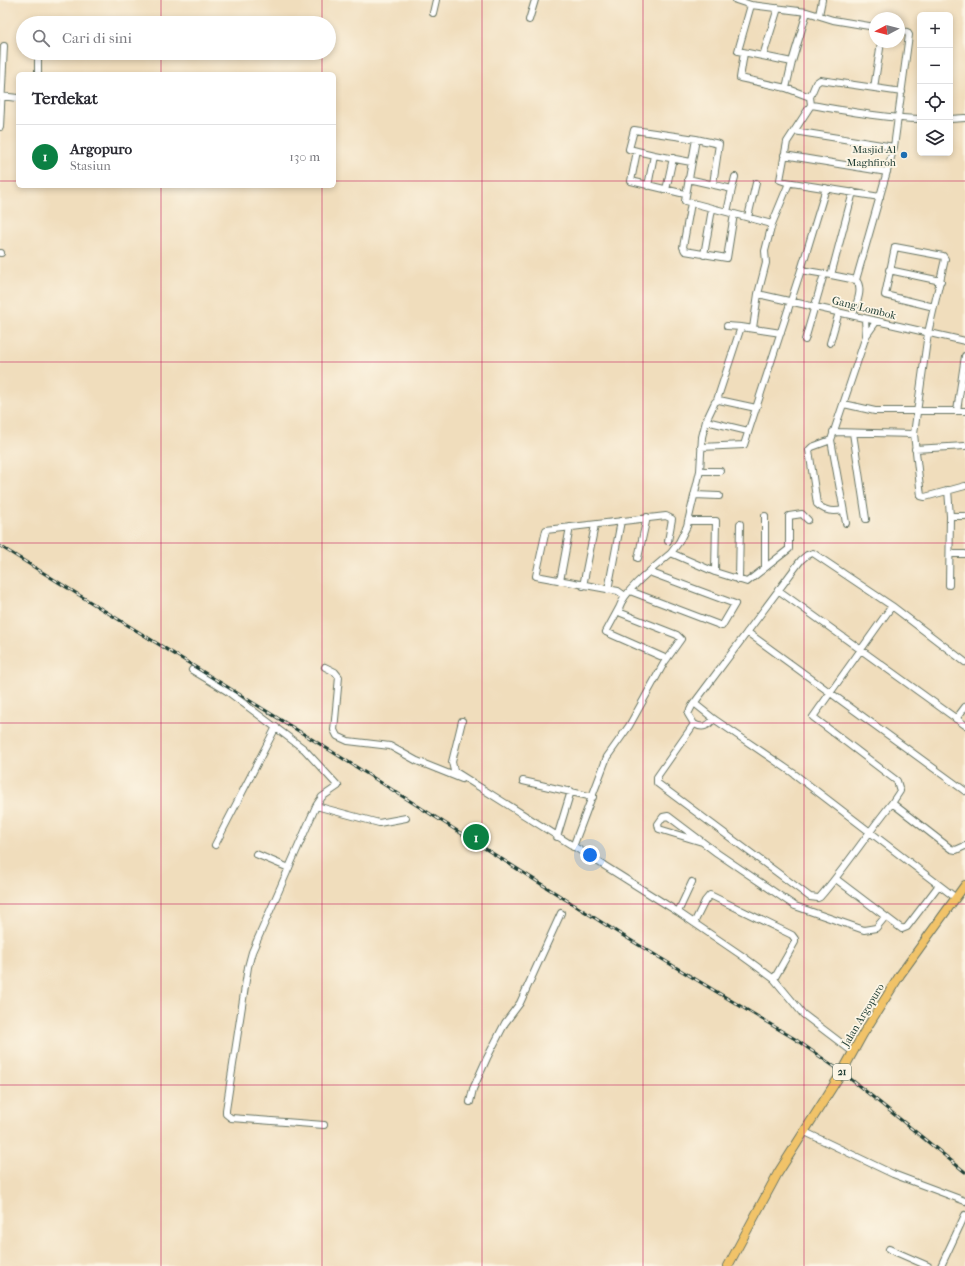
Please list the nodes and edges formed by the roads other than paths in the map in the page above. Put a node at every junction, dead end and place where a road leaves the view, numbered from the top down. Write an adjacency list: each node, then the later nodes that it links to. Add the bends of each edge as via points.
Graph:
1 (436, 0): 8 (street)
2 (535, 0): 10 (street)
3 (736, 0): 5 (street)
4 (822, 0): 9 (street)
5 (751, 5): 6 (street); 15 (street, via 738,50)
6 (778, 8): 7 (street); 16 (street)
7 (807, 12): 9 (street); 18 (street)
8 (433, 13)
9 (819, 16): 11 (street)
10 (529, 20)
11 (869, 26)
12 (905, 32): 22 (street, via 909,35)
13 (4, 46): 23 (street)
14 (880, 48): 21 (street)
15 (744, 53): 16 (street); 20 (street, via 740,78)
16 (763, 56): 18 (street)
17 (38, 60): 19 (street)
18 (792, 62): 20 (street)
19 (38, 72)
20 (786, 88): 24 (street)
21 (874, 88): 22 (street); 24 (street, via 820,80)
22 (902, 92): 28 (street)
23 (1, 96): 25 (street); 31 (street)
24 (810, 97): 26 (street)
25 (16, 98)
26 (811, 105): 28 (street); 32 (street)
27 (965, 118): 30 (street)
28 (899, 119): 29 (street); 34 (street)
29 (917, 119)
30 (953, 119)
31 (0, 127)
32 (794, 131): 34 (street); 37 (street, via 787,142)
33 (696, 139): 35 (street, via 634,130 629,148); 39 (street); 45 (street, via 719,144)
34 (894, 147): 40 (street)
35 (637, 151): 36 (street); 46 (street, via 631,181)
36 (654, 155): 38 (street); 46 (street)
37 (784, 155): 40 (street); 44 (street, via 780,177 782,181)
38 (673, 158): 39 (street); 49 (street)
39 (691, 162): 42 (street)
40 (887, 172): 52 (street)
41 (735, 178): 48 (street)
42 (688, 179): 45 (street); 51 (street)
43 (756, 183): 57 (street)
44 (789, 183): 47 (street); 58 (street)
45 (713, 184): 48 (street)
46 (648, 186): 49 (street)
47 (826, 188): 50 (street); 60 (street)
48 (732, 189): 55 (street)
49 (666, 190): 51 (street)
50 (853, 192): 52 (street); 62 (street)
51 (685, 194): 53 (street, via 684,200)
52 (880, 197): 63 (street)
53 (690, 203): 54 (street); 59 (street, via 683,249)
54 (712, 208): 55 (street); 59 (street)
55 (727, 212): 56 (street)
56 (734, 214): 57 (street); 59 (street, via 727,258)
57 (752, 218): 58 (street)
58 (772, 224): 65 (street)
59 (704, 255)
60 (801, 270): 62 (street); 66 (street)
61 (889, 270): 64 (street); 64 (street, via 894,248 900,247 945,258); 68 (street, via 885,295)
62 (827, 275): 63 (street); 67 (street)
63 (856, 280): 70 (street, via 860,289)
64 (940, 281): 68 (street)
65 (758, 294): 66 (street, Gang Lombok); 75 (street)
66 (789, 300): 67 (street, Gang Lombok); 76 (street)
67 (815, 306): 69 (street, Gang Lombok); 79 (street)
68 (934, 307): 77 (street)
69 (839, 312): 70 (street, Gang Lombok); 81 (street)
70 (853, 315): 71 (street, Gang Lombok)
71 (865, 319): 72 (street, Gang Lombok); 78 (street)
72 (876, 322): 77 (street, Gang Lombok); 78 (street)
73 (727, 326): 74 (street)
74 (741, 327): 75 (street); 83 (street)
75 (753, 328): 76 (street)
76 (781, 333): 85 (street)
77 (928, 333): 80 (street, Gang Lombok); 88 (street)
78 (866, 336): 84 (street)
79 (805, 340)
80 (965, 341)
81 (830, 343)
82 (965, 356): 86 (street)
83 (717, 400): 85 (street); 89 (street)
84 (844, 404): 88 (street, via 875,411); 91 (street)
85 (756, 408): 90 (street)
86 (957, 411): 87 (street); 88 (street)
87 (965, 411)
88 (916, 412): 93 (street)
89 (706, 421): 90 (street); 96 (street)
90 (748, 431): 96 (street, via 744,445)
91 (833, 432): 92 (street); 94 (street)
92 (853, 433): 93 (street); 109 (street)
93 (914, 434): 97 (street)
94 (831, 440): 104 (street); 104 (street, via 809,450 817,504 831,511)
95 (965, 446): 97 (street)
96 (701, 447): 98 (street)
97 (915, 449): 101 (street, via 921,496)
98 (700, 471): 99 (street); 102 (street)
99 (720, 471)
100 (965, 486): 101 (street)
101 (948, 490): 106 (street)
102 (694, 495): 103 (street); 112 (street)
103 (719, 496)
104 (843, 510): 113 (street)
105 (765, 516): 122 (street)
106 (950, 516): 107 (street); 119 (street)
107 (965, 516)
108 (647, 517): 111 (street); 117 (street, via 666,516 672,519); 121 (street)
109 (866, 519)
110 (808, 520): 122 (street, via 802,514 789,516 789,549)
111 (621, 521): 115 (street); 129 (street)
112 (688, 521): 118 (street, via 683,536); 124 (street, via 716,521)
113 (846, 523)
114 (740, 524): 125 (street)
115 (596, 525): 116 (street); 128 (street)
116 (570, 528): 126 (street); 126 (street, via 546,530 536,574 538,577)
117 (668, 540)
118 (671, 553): 123 (street); 124 (street)
119 (950, 554): 120 (street); 127 (street)
120 (965, 554)
121 (638, 558)
122 (765, 567): 125 (street, via 747,582)
123 (649, 572): 131 (street); 131 (street, via 736,604 722,626)
124 (715, 572): 125 (street)
125 (739, 580)
126 (560, 581): 128 (street)
127 (949, 585)
128 (583, 586): 129 (street)
129 (608, 590): 132 (street, via 618,591)
130 (778, 590): 133 (street, via 801,560 813,553); 135 (street); 136 (street)
131 (630, 591): 132 (street)
132 (625, 596): 134 (street)
133 (892, 606): 136 (street); 138 (street)
134 (618, 608): 137 (street, via 606,632); 137 (street, via 620,614 680,636 681,639)
135 (747, 632): 141 (street); 142 (street)
136 (860, 650): 141 (street); 145 (street)
137 (667, 659): 154 (street, via 608,757)
138 (965, 662)
139 (325, 667): 151 (street, via 339,677 334,730 337,736 348,741 390,746 424,764)
140 (192, 670): 149 (street, via 227,691)
141 (830, 692): 152 (street); 155 (street, via 813,717 897,781 900,791)
142 (694, 702): 144 (street); 147 (street, via 688,714)
143 (965, 707): 145 (street)
144 (714, 718): 147 (street, via 705,727); 158 (street, via 793,773)
145 (956, 719): 148 (street)
146 (462, 721): 151 (street, via 452,766 454,771)
147 (694, 724): 166 (street, via 657,777 657,783 810,897 818,898)
148 (965, 726)
149 (276, 727): 156 (street, via 304,749 338,786 322,797); 161 (street)
150 (523, 781): 153 (street)
151 (474, 784): 159 (street)
152 (965, 791)
153 (571, 792): 154 (street); 159 (street)
154 (593, 797): 163 (street)
155 (892, 803): 158 (street); 162 (street, via 951,849 956,850)
156 (316, 806): 157 (street, via 374,822); 165 (street)
157 (406, 818)
158 (868, 832): 166 (street); 168 (street)
159 (558, 838): 163 (street)
160 (702, 842): 160 (street, via 668,816 658,824 659,829); 173 (street, via 795,906 864,930 876,928)
161 (215, 845)
162 (965, 846)
163 (573, 847): 171 (street)
164 (256, 854): 165 (street)
165 (289, 868): 178 (street, via 269,910 248,967 226,1114 231,1118)
166 (836, 879): 173 (street)
167 (692, 882): 171 (street)
168 (939, 884): 170 (street); 173 (street, via 905,929)
169 (965, 885): 170 (highway, Jalan Argopuro / 21)
170 (956, 898): 176 (highway, Jalan Argopuro / 21, via 900,975)
171 (678, 912): 174 (street)
172 (561, 913): 177 (street, via 520,1002 487,1058)
173 (885, 917)
174 (694, 923): 175 (street); 175 (street, via 710,895 792,935 795,942)
175 (774, 979): 176 (street, via 799,1011)
176 (853, 1052): 179 (highway, Jalan Argopuro / 21)
177 (470, 1102)
178 (324, 1125)
179 (805, 1132): 180 (street, via 893,1174); 183 (highway, Jalan Argopuro / 21, via 778,1173)
180 (965, 1201)
181 (965, 1215): 185 (street)
182 (889, 1250): 184 (street)
183 (728, 1266)
184 (928, 1266)
185 (941, 1266)

